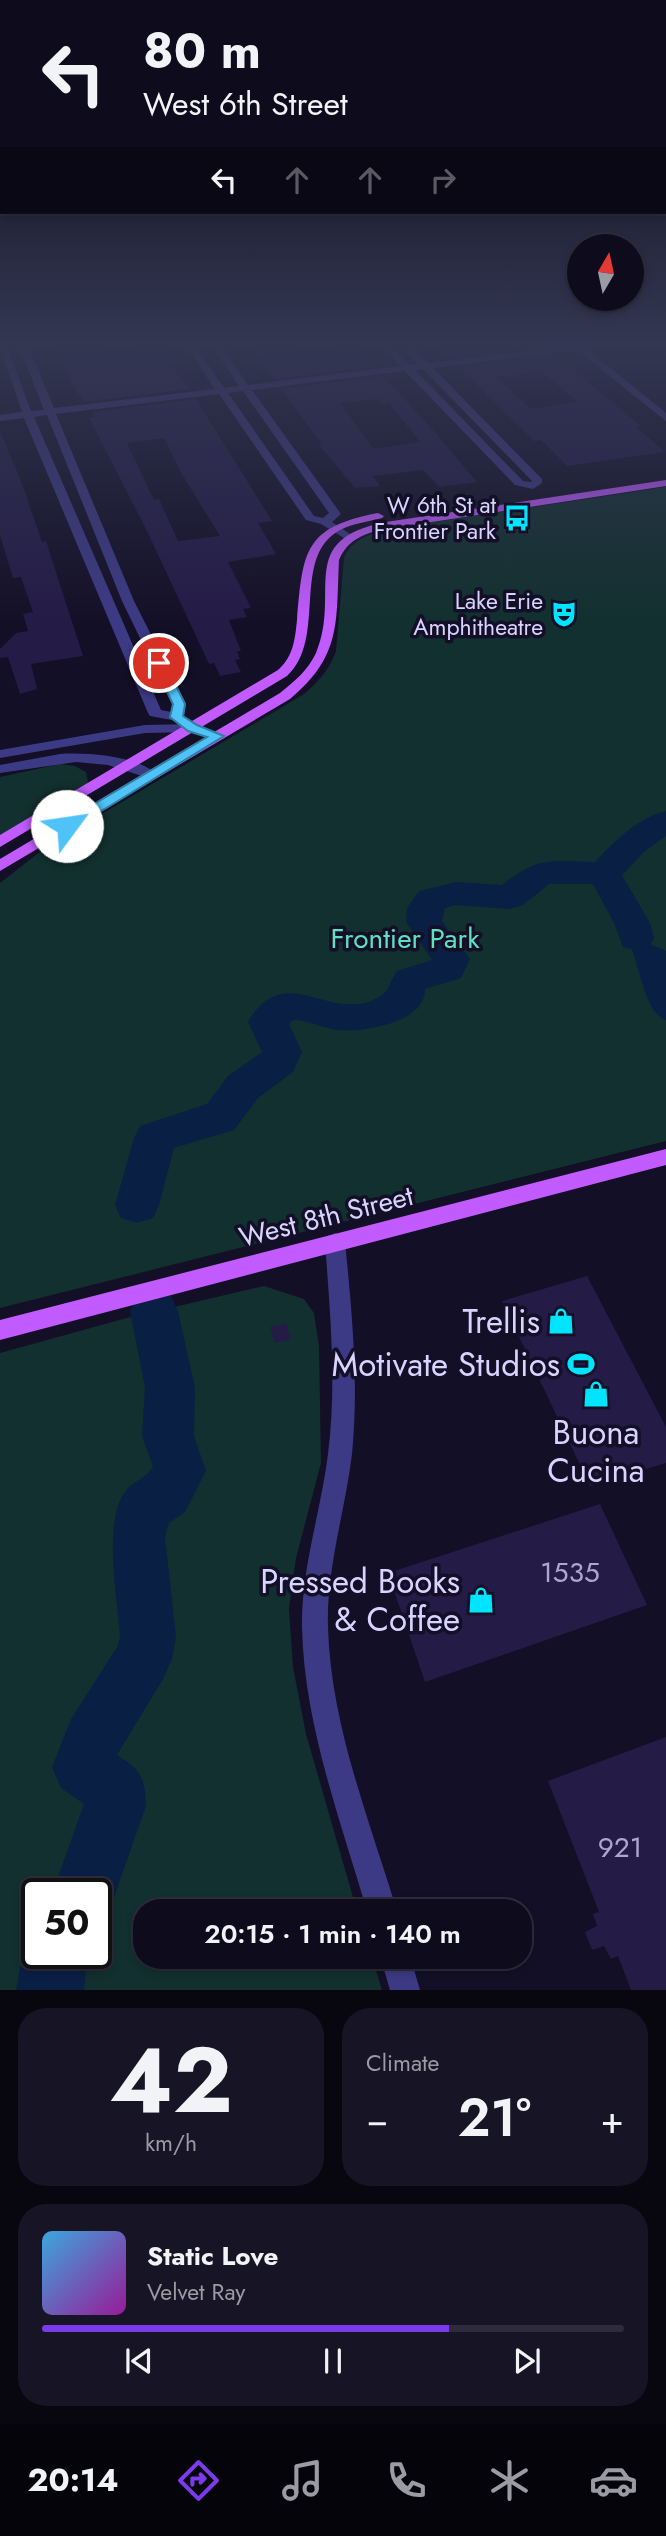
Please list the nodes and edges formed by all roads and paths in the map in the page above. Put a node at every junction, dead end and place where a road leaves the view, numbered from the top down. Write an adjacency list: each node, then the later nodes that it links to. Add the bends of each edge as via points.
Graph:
1 (38, 439): 12 (street, via 155,713)
2 (61, 439): 12 (street, via 128,601 179,704)
3 (254, 439): 10 (street, via 310,518)
4 (281, 439): 10 (street, via 335,514)
5 (476, 439): 9 (street, via 519,483)
6 (497, 439): 9 (street, via 538,481)
7 (666, 474): 9 (main road)
8 (666, 483): 9 (main road)
9 (540, 493): 10 (main road); 11 (main road)
10 (334, 525): 11 (street); 13 (main road, via 309,558 301,641 292,664 265,686)
11 (352, 536): 14 (main road, via 333,559 327,641 316,669 298,687)
12 (177, 717): 13 (street)
13 (192, 728): 14 (street); 15 (street, via 145,729); 16 (main road)
14 (217, 736): 18 (main road)
15 (0, 754)
16 (128, 765): 17 (street, via 82,756); 18 (street); 19 (main road)
17 (0, 769)
18 (151, 775): 20 (main road)
19 (0, 842)
20 (0, 866)
21 (666, 1157): 22 (main road, West 8th Street)
22 (335, 1242): 23 (main road, West 8th Street); 24 (street, via 342,1432 318,1565 315,1628 331,1731)
23 (0, 1330)
24 (379, 1899)
25 (399, 1969): 26 (street)
26 (405, 1990)

